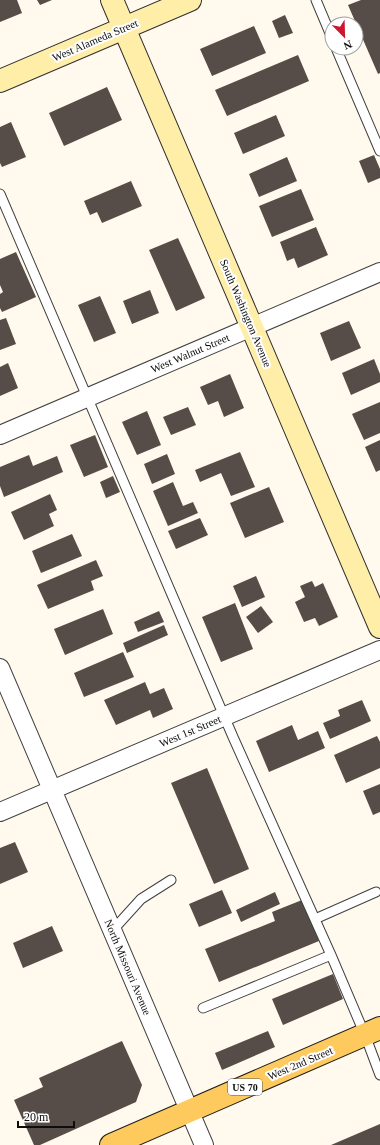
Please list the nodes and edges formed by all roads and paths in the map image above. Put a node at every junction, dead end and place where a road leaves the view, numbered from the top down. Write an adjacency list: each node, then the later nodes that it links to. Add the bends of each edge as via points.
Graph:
1 (112, 0): 5 (street, South Washington Avenue)
2 (190, 0): 5 (street, West Alameda Street)
3 (316, 0): 4 (lane)
4 (324, 19)
5 (124, 28): 7 (street, West Alameda Street); 11 (street, South Washington Avenue)
6 (339, 56): 8 (lane)
7 (0, 81)
8 (380, 151)
9 (0, 194): 12 (lane)
10 (380, 272): 11 (street, West Walnut Street)
11 (252, 327): 12 (street, West Walnut Street); 14 (street, South Washington Avenue)
12 (87, 397): 13 (street, West Walnut Street); 17 (lane)
13 (0, 434)
14 (380, 627)
15 (380, 650): 17 (street, West 1st Street)
16 (0, 668): 18 (street, North Missouri Avenue)
17 (224, 717): 18 (street, West 1st Street); 22 (lane)
18 (52, 790): 19 (street, West 1st Street); 23 (street, North Missouri Avenue)
19 (0, 812)
20 (171, 880): 23 (lane, via 141,899)
21 (376, 892): 22 (lane)
22 (315, 919): 24 (lane)
23 (112, 931): 28 (street, North Missouri Avenue)
24 (331, 955): 25 (lane); 26 (lane)
25 (203, 1008)
26 (373, 1032): 27 (lane); 28 (main road, West 2nd Street / US 70)
27 (380, 1075)
28 (190, 1111): 29 (main road, West 2nd Street / US 70); 30 (street, North Missouri Avenue)
29 (110, 1145)
30 (204, 1145)

